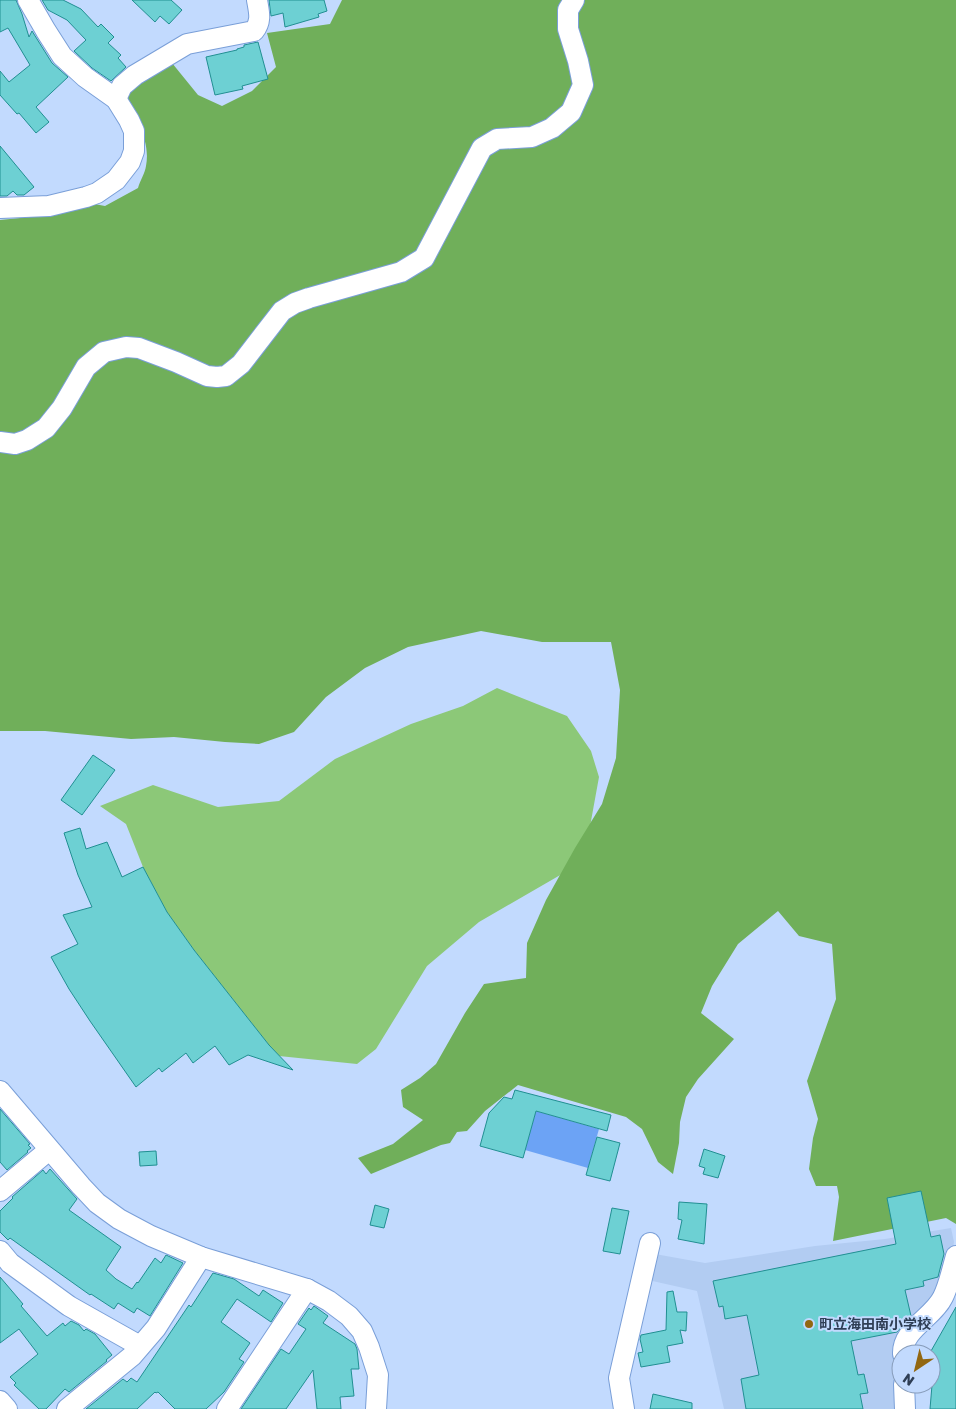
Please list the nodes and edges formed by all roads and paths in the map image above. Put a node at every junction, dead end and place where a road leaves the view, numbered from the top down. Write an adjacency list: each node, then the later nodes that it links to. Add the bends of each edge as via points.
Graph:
1 (28, 0): 4 (street, via 62,56)
2 (257, 0): 4 (street, via 260,18 254,31 187,44 135,75 122,86)
3 (574, 0): 6 (street, via 568,10 568,29 584,85 571,112 552,128 532,137 497,139 482,148 424,258 401,272 295,303 282,311 241,364 226,376 207,376 140,348 126,347 104,352 86,367 46,428 15,444)
4 (116, 99): 5 (street, via 134,131 134,152 116,180 97,193 73,201 49,206)
5 (0, 208)
6 (0, 442)
7 (0, 1091): 8 (street)
8 (49, 1150): 9 (street); 13 (street, via 98,1203 119,1219)
9 (0, 1191)
10 (650, 1243): 23 (street, via 619,1378)
11 (0, 1251): 16 (street, via 10,1263 68,1306)
12 (956, 1256): 15 (street, via 942,1298 910,1334)
13 (201, 1258): 14 (street); 16 (street, via 156,1328)
14 (307, 1289): 21 (street); 22 (street, via 349,1316 362,1331 378,1375)
15 (906, 1344)
16 (140, 1346): 20 (street)
17 (904, 1394): 24 (street)
18 (0, 1400): 19 (street)
19 (7, 1409)
20 (67, 1409)
21 (227, 1409)
22 (376, 1409)
23 (624, 1409)
24 (905, 1409)

